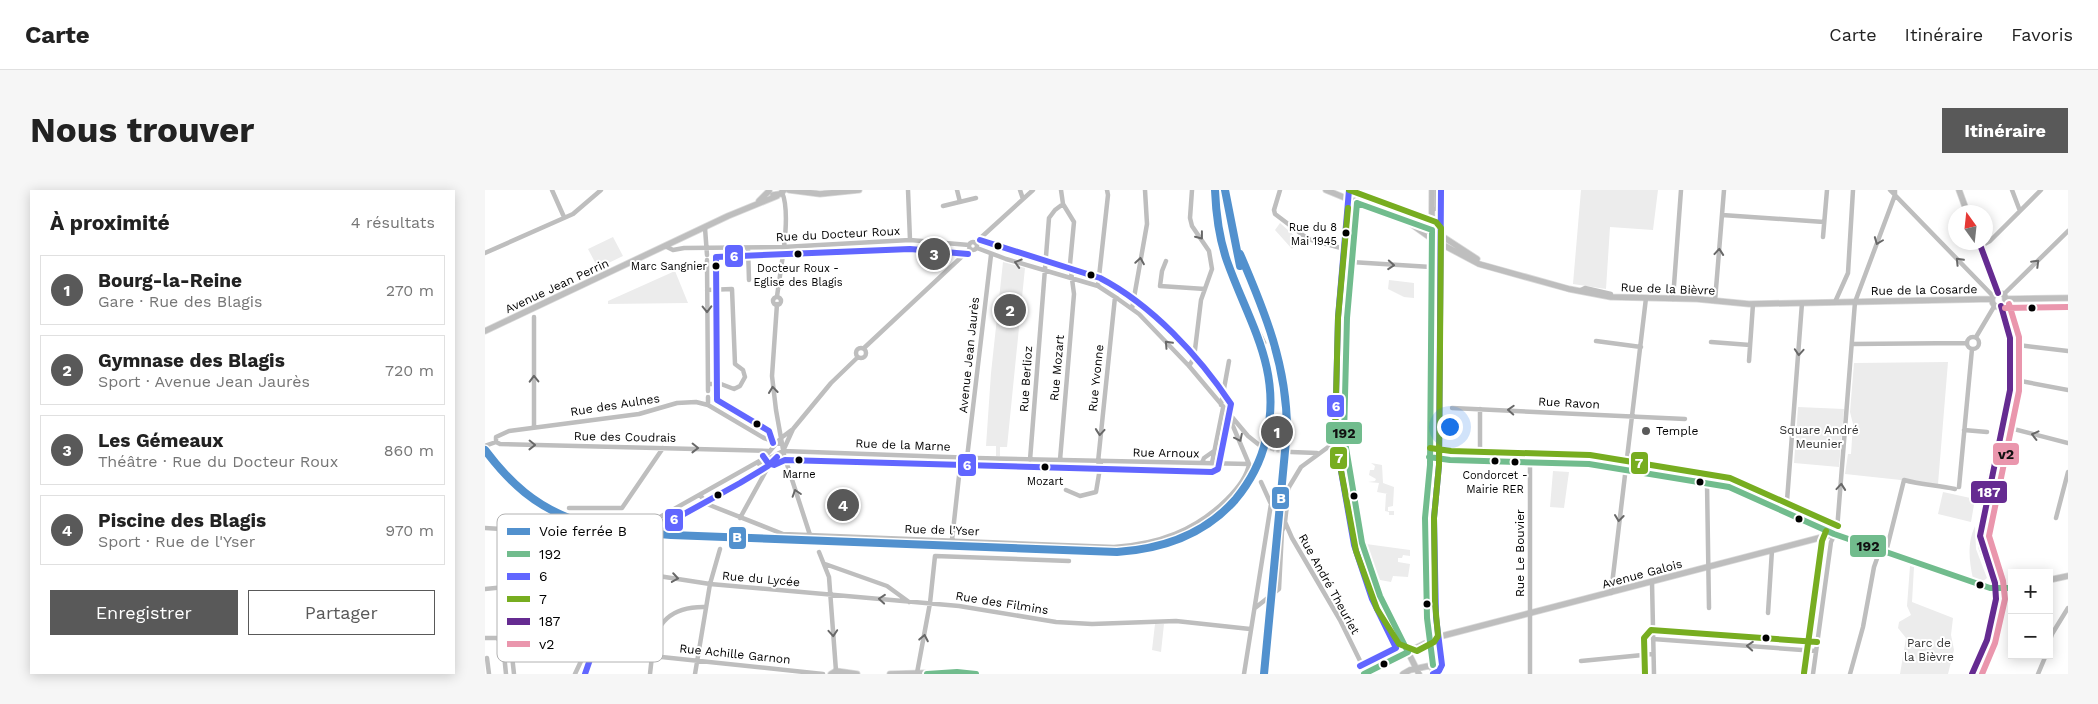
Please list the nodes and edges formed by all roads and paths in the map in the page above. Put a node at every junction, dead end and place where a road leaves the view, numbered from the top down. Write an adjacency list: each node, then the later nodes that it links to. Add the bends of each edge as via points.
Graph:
1 (551, 190): 40 (street)
2 (601, 190): 40 (street, via 580,209)
3 (789, 190): 4 (main road, via 820,194)
4 (859, 190)
5 (908, 190): 49 (street)
6 (957, 190): 31 (street)
7 (1020, 190): 30 (street)
8 (1033, 190): 30 (street)
9 (1061, 190): 33 (street, Rue Mozart)
10 (1107, 190): 68 (street)
11 (1145, 190): 81 (street, one-way to 11, via 1147,224)
12 (1192, 190): 69 (street, one-way to 69, via 1192,226 1205,242 1211,260 1210,280)
13 (1280, 190): 57 (street, via 1275,214 1308,239)
14 (1326, 190): 32 (main road)
15 (1358, 190): 32 (main road)
16 (1432, 190): 37 (main road)
17 (1437, 190): 37 (street, via 1437,208)
18 (1681, 190): 74 (street)
19 (1724, 190): 39 (street)
20 (1827, 190): 41 (street)
21 (1853, 190): 77 (street, via 1848,273)
22 (1890, 190): 28 (street)
23 (1959, 190): 35 (main road)
24 (2012, 190): 38 (street)
25 (2041, 190): 38 (street)
26 (769, 191): 27 (main road); 34 (main road, Avenue Jean Perrin)
27 (781, 193): 34 (main road, Avenue Jean Perrin); 52 (street, via 786,212)
28 (1895, 193): 75 (street, one-way to 28); 78 (street, one-way to 78)
29 (976, 198): 31 (street)
30 (1023, 199): 50 (street)
31 (960, 202): 36 (street)
32 (1357, 203): 42 (main road); 57 (main road)
33 (1063, 204): 65 (street, Rue Berlioz, via 1049,218); 66 (street, Rue Mozart, via 1074,222)
34 (753, 205): 43 (main road, Avenue Jean Perrin)
35 (1964, 205)
36 (943, 206)
37 (1432, 210): 44 (main road)
38 (2020, 211): 47 (street)
39 (1722, 215): 41 (street); 76 (street, one-way to 39)
40 (564, 217): 58 (street)
41 (1824, 222): 46 (street)
42 (1411, 224): 44 (main road); 48 (main road)
43 (705, 228): 51 (main road, Avenue Jean Perrin); 55 (street)
44 (1432, 230): 48 (main road); 63 (main road, Rue de la Bièvre)
45 (2068, 231): 75 (street, one-way to 45)
46 (1823, 237)
47 (1993, 238)
48 (1432, 239): 60 (main road); 63 (main road, Rue de la Bièvre)
49 (910, 240): 52 (street, Rue du Docteur Roux); 53 (street, Rue du Docteur Roux)
50 (976, 245): 53 (street); 59 (street)
51 (665, 246): 55 (street, via 678,250); 84 (main road, Avenue Jean Perrin)
52 (783, 246): 54 (street, Rue du Docteur Roux); 112 (street, one-way to 52, via 772,376 777,307 773,300 777,297)
53 (970, 247): 110 (street, via 864,348 866,356 858,357 831,383)
54 (748, 248): 55 (street, Rue du Docteur Roux); 67 (street)
55 (707, 249): 70 (street)
56 (1982, 250): 75 (main road)
57 (1352, 251): 62 (main road)
58 (485, 254)
59 (991, 254): 65 (street, one-way to 59); 131 (street, Avenue Jean Jaurès)
60 (1431, 255): 64 (main road); 82 (street, via 1437,255 1436,310)
61 (1166, 261): 69 (street, via 1160,286)
62 (1351, 262): 64 (street, one-way to 64); 121 (main road, via 1343,413)
63 (1485, 264): 72 (main road, Rue de la Bièvre, via 1579,291)
64 (1431, 267): 82 (main road)
65 (1043, 270): 66 (street); 132 (street, Rue Berlioz)
66 (1072, 278): 68 (street); 133 (street, Rue Mozart, via 1074,294)
67 (749, 280)
68 (1098, 286): 71 (street)
69 (1205, 289): 97 (street, via 1194,358)
70 (707, 290): 99 (street, one-way to 99); 99 (street, via 732,289 735,364 745,376 740,386 734,389)
71 (1115, 297): 81 (street); 137 (street, Rue Yvonne, one-way to 137)
72 (1646, 298): 74 (main road, Rue de la Bièvre); 92 (street)
73 (2068, 298): 75 (main road, Rue de la Cosarde)
74 (1673, 299): 76 (main road, Rue de la Bièvre)
75 (1998, 299): 78 (main road, Rue de la Cosarde); 85 (street); 91 (main road)
76 (1715, 301): 80 (main road, Rue de la Bièvre)
77 (1835, 302): 78 (main road, Rue de la Bièvre); 79 (main road, Rue de la Bièvre)
78 (1855, 302): 90 (street)
79 (1802, 303): 80 (main road, Rue de la Bièvre); 150 (street, one-way to 150)
80 (1753, 304): 89 (street)
81 (1133, 309): 97 (street, one-way to 81)
82 (1431, 312): 129 (main road)
83 (534, 317): 109 (street, one-way to 83)
84 (485, 331)
85 (1976, 337): 88 (street, via 1970,337); 93 (street, via 1979,344)
86 (1595, 341): 92 (street)
87 (1711, 342): 89 (street)
88 (1966, 343): 90 (street); 93 (street)
89 (1750, 344): 96 (street)
90 (1852, 344): 155 (street, one-way to 90, via 1837,530)
91 (2011, 344): 94 (street); 98 (main road)
92 (1641, 347): 106 (street)
93 (1972, 349): 111 (street)
94 (2068, 351)
95 (1229, 361): 102 (street)
96 (1749, 361)
97 (1189, 366): 102 (street)
98 (2011, 379): 100 (street); 108 (main road)
99 (708, 384): 101 (street)
100 (2068, 390)
101 (709, 406): 109 (street, Rue des Aulnes, via 696,402 677,403 639,414); 115 (street, Rue des Aulnes)
102 (1222, 406): 105 (street); 125 (street)
103 (1452, 408): 104 (street, Rue Ravon)
104 (1480, 409): 106 (street, Rue Ravon, one-way to 104); 136 (street)
105 (1227, 412): 119 (street); 141 (street, one-way to 141)
106 (1632, 416): 107 (street, Rue Ravon); 142 (street)
107 (1685, 419)
108 (2002, 426): 118 (street, one-way to 108); 165 (main road, via 1981,530 1982,548)
109 (534, 427): 117 (street, Rue des Aulnes, via 503,433 496,437)
110 (793, 429): 114 (street); 124 (street)
111 (1964, 430): 113 (street); 160 (street, via 1957,488 1932,487 1904,480)
112 (779, 431): 114 (street); 116 (street)
113 (1987, 432)
114 (787, 434): 116 (street)
115 (764, 438): 116 (street, Rue des Aulnes); 123 (street)
116 (780, 441): 123 (street); 124 (street)
117 (496, 442): 120 (street, Rue des Coudrais); 122 (street, Rue des Coudrais, one-way to 122)
118 (2068, 443)
119 (1258, 444)
120 (485, 446)
121 (1345, 446): 127 (street, via 1334,444); 190 (main road, via 1362,543 1374,578)
122 (663, 448): 123 (street, Rue des Coudrais, one-way to 123); 149 (street, via 622,508)
123 (769, 449): 128 (street); 144 (street, via 763,459)
124 (783, 451): 128 (street); 130 (street, Rue de la Marne); 156 (street, one-way to 124)
125 (1214, 452): 139 (street); 140 (street)
126 (1291, 452): 127 (street)
127 (1317, 453): 154 (street, Rue André Theuriet, via 1305,462 1291,483)
128 (776, 455): 134 (street)
129 (1429, 457): 136 (street); 188 (main road, via 1426,488)
130 (961, 458): 131 (street, Rue de la Marne); 157 (street)
131 (967, 458): 132 (street, Rue de la Marne)
132 (1030, 460): 133 (street, Rue de la Marne)
133 (1060, 460): 135 (street, Rue de la Marne)
134 (769, 461): 144 (street); 152 (street)
135 (1083, 461): 137 (street, Rue Arnoux)
136 (1479, 461): 138 (street)
137 (1099, 462): 139 (street, Rue Arnoux); 147 (street, Rue Yvonne, via 1096,492 1080,496)
138 (1530, 462): 142 (street, via 1589,464); 183 (street, Rue Le Bouvier)
139 (1202, 463): 140 (street, Rue Arnoux)
140 (1212, 463): 141 (street, Rue Arnoux)
141 (1249, 464): 157 (street, Rue de l'Yser, via 1243,480 1207,517 1160,540 1114,547)
142 (1625, 470): 146 (street); 174 (street, one-way to 174)
143 (2068, 472): 153 (street)
144 (735, 476): 148 (street)
145 (1261, 482): 179 (street, via 1271,504)
146 (1707, 483): 150 (street, via 1732,489); 164 (street)
147 (1067, 490)
148 (700, 495): 151 (street); 152 (street, Rue de l'Yser, via 705,502)
149 (569, 508)
150 (1786, 514): 155 (street)
151 (663, 515)
152 (740, 518): 156 (street, Rue de l'Yser, via 783,534)
153 (2056, 518)
154 (1285, 522): 179 (street, via 1279,589); 203 (street, Rue André Theuriet, via 1340,620)
155 (1834, 534): 159 (main road, Avenue Galois); 160 (main road); 189 (street)
156 (810, 535): 157 (street, Rue de l'Yser)
157 (952, 540)
158 (720, 549): 170 (street)
159 (1772, 550): 164 (main road, Avenue Galois); 182 (street)
160 (1883, 551): 171 (main road); 218 (street, via 1874,567)
161 (819, 552): 163 (street)
162 (1069, 561): 177 (street, via 935,556)
163 (825, 564): 175 (street); 176 (street, via 887,586)
164 (1708, 568): 169 (main road, Avenue Galois); 180 (street)
165 (1992, 575): 171 (main road, via 1991,580); 173 (main road)
166 (663, 576): 170 (street, Rue du Lycée, one-way to 170)
167 (2068, 576): 168 (main road)
168 (2053, 579)
169 (1652, 582): 174 (main road, Avenue Galois); 187 (street)
170 (710, 584): 175 (street, Rue du Lycée); 178 (street)
171 (1982, 585): 173 (main road)
172 (2008, 589): 173 (main road)
173 (1997, 590): 219 (main road, via 1990,630)
174 (1611, 593): 183 (main road, Avenue Galois)
175 (830, 595): 176 (street, Rue du Lycée, one-way to 175); 200 (street, one-way to 200)
176 (909, 602): 177 (street, Rue du Lycée)
177 (930, 603): 185 (street, Rue des Filmins, via 1070,622 1176,621); 202 (street, one-way to 177)
178 (706, 607): 184 (street, via 684,608); 195 (street)
179 (1255, 608): 185 (street)
180 (1709, 608)
181 (2068, 608): 186 (street)
182 (1768, 612)
183 (1530, 613): 188 (main road, Avenue Galois); 215 (street, Rue Le Bouvier)
184 (663, 623)
185 (1250, 629): 212 (street)
186 (2053, 632)
187 (1653, 639): 189 (street, one-way to 187); 191 (street)
188 (1430, 640): 190 (main road, Avenue Galois); 198 (main road)
189 (1816, 651): 217 (street)
190 (1408, 652): 199 (main road); 203 (main road, Avenue Galois)
191 (1653, 654): 196 (street); 216 (street)
192 (663, 657): 195 (street, Rue Achille Garnon)
193 (487, 658): 204 (street)
194 (2044, 659): 220 (street)
195 (697, 660): 206 (street); 207 (street, Rue Achille Garnon)
196 (1581, 661)
197 (581, 662): 205 (street)
198 (1433, 665): 199 (main road); 214 (main road)
199 (1418, 671): 213 (main road)
200 (834, 673): 201 (main road)
201 (845, 673): 208 (main road)
202 (922, 673): 210 (main road); 211 (main road)
203 (1365, 673)
204 (489, 674)
205 (575, 674)
206 (695, 674)
207 (823, 674)
208 (857, 674)
209 (890, 674): 210 (main road)
210 (906, 674)
211 (976, 674)
212 (1244, 674)
213 (1403, 674)
214 (1433, 674)
215 (1530, 674)
216 (1654, 674)
217 (1813, 674)
218 (1850, 674)
219 (1972, 674)
220 (2038, 674)

